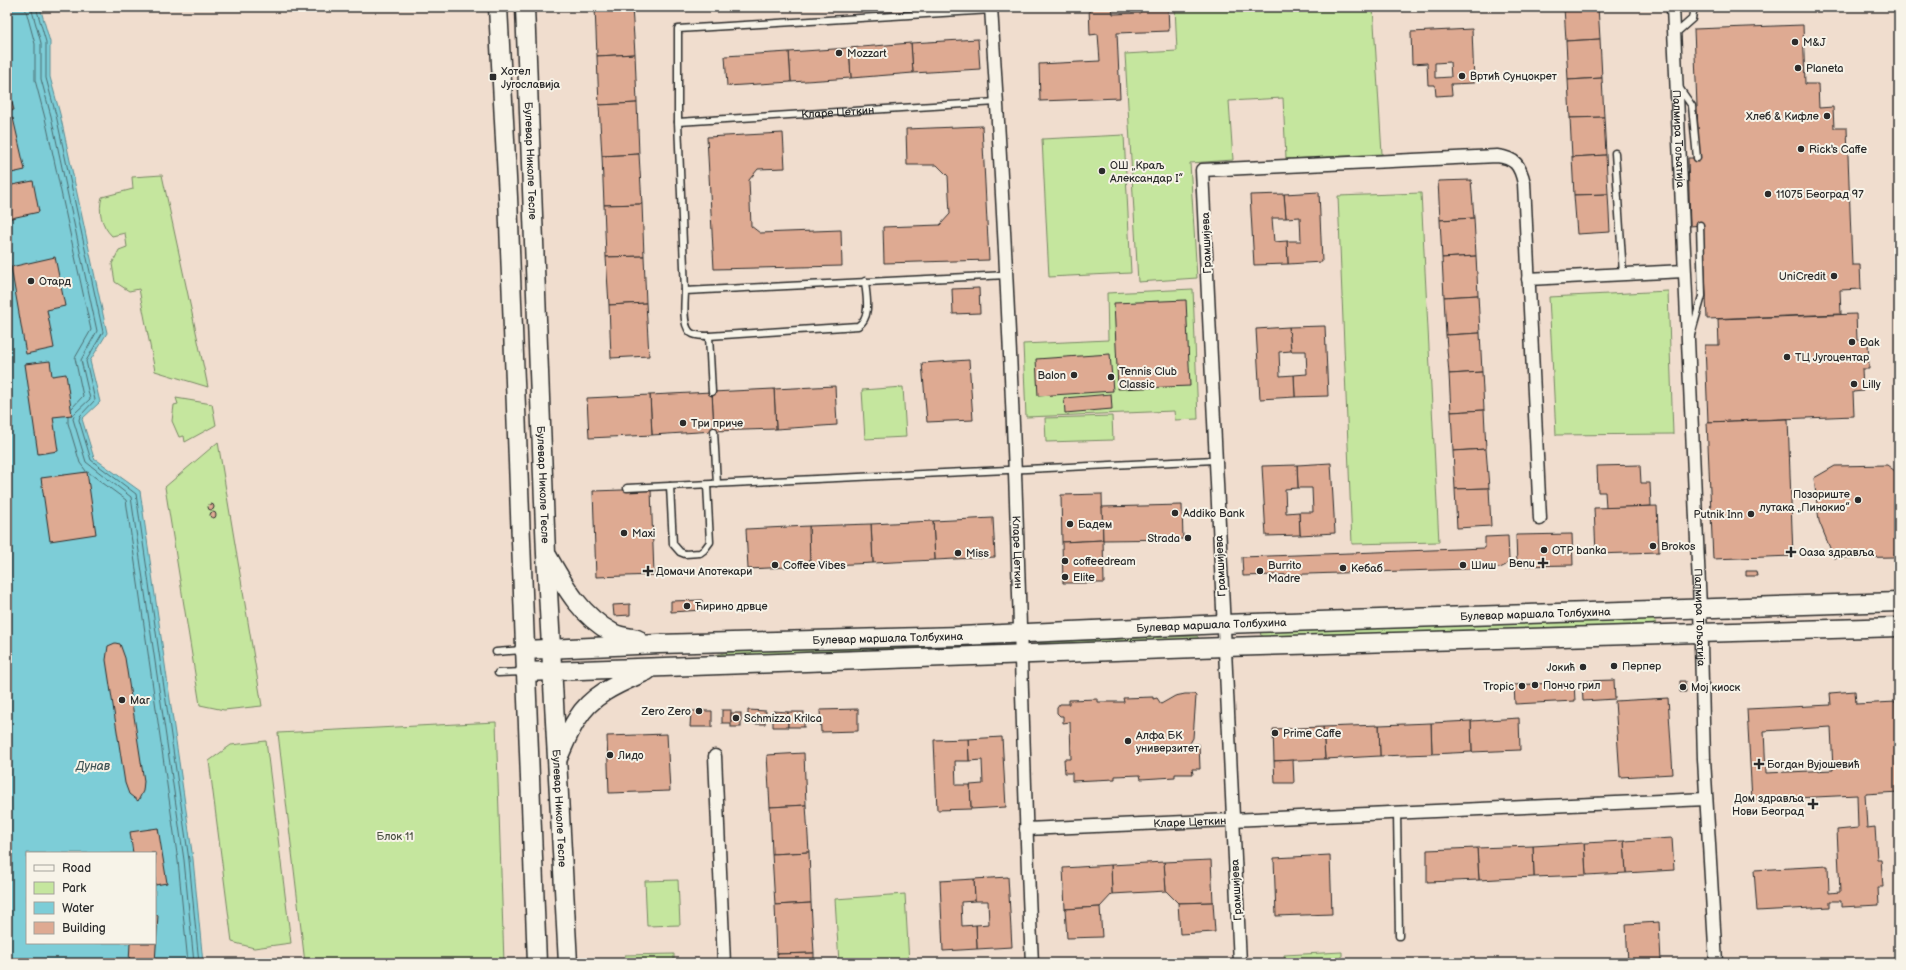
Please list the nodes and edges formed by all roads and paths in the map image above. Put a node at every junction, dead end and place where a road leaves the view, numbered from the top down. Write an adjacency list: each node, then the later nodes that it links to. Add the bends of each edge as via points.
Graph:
1 (498, 7): 40 (street)
2 (525, 7): 30 (street, Булевар Николе Тесле)
3 (1673, 7): 6 (street, Палмира Тољатија)
4 (1694, 7): 6 (lane, via 1692,19)
5 (992, 8): 8 (street, Кларе Цеткин); 9 (lane, via 678,29)
6 (1674, 36): 7 (street, Палмира Тољатија)
7 (1676, 85): 11 (lane, via 1690,100 1692,106); 13 (street, Палмира Тољатија)
8 (998, 102): 9 (lane, Кларе Цеткин); 14 (street, Кларе Цеткин)
9 (678, 122): 18 (lane)
10 (1616, 153): 15 (lane)
11 (1697, 158)
12 (1700, 225): 20 (lane, via 1702,296)
13 (1684, 271): 15 (street); 20 (street, Палмира Тољатија)
14 (1007, 274): 17 (lane); 24 (street, Кларе Цеткин)
15 (1623, 274): 16 (street)
16 (1528, 279): 23 (street, Грамшијева, via 1524,183 1522,172 1511,159 1497,156 1202,170); 29 (street)
17 (866, 281): 18 (lane); 19 (lane, via 866,317 858,326)
18 (685, 291): 19 (lane, via 686,326 689,332 698,336)
19 (709, 336): 21 (lane)
20 (1688, 342): 32 (street, Палмира Тољатија)
21 (712, 392)
22 (714, 432): 25 (lane)
23 (1215, 460): 24 (lane); 33 (street, Грамшијева)
24 (1015, 470): 25 (lane); 36 (street, Кларе Цеткин)
25 (717, 484): 26 (lane)
26 (707, 485): 27 (lane); 27 (lane, via 710,542 700,553 685,554 673,544)
27 (670, 486): 28 (lane)
28 (627, 488)
29 (1540, 519)
30 (546, 554): 37 (street, via 570,596 591,618 614,634); 39 (street, Булевар Николе Тесле)
31 (1899, 602): 32 (street, Булевар маршала Толбухина)
32 (1700, 607): 33 (street, Булевар маршала Толбухина); 35 (street, Палмира Тољатија)
33 (1223, 624): 36 (street, Булевар маршала Толбухина); 38 (street, Грамшијева)
34 (1899, 627): 35 (street, Булевар маршала Толбухина)
35 (1701, 633): 38 (street, Булевар маршала Толбухина); 49 (street, Палмира Тољатија)
36 (1020, 634): 37 (street, Булевар маршала Толбухина); 42 (street, Кларе Цеткин)
37 (659, 644): 39 (street, Булевар маршала Толбухина)
38 (1225, 647): 42 (street, Булевар маршала Толбухина); 51 (street, Грамшијева)
39 (552, 649): 40 (street, Булевар маршала Толбухина); 44 (street, Булевар Николе Тесле)
40 (524, 650): 41 (lane); 45 (street)
41 (496, 652)
42 (1021, 656): 43 (street, Булевар маршала Толбухина); 52 (street, Кларе Цеткин)
43 (658, 667): 44 (street, Булевар маршала Толбухина); 48 (street, via 618,684 592,700 576,719)
44 (553, 671): 45 (street, Булевар маршала Толбухина); 48 (street, Булевар Николе Тесле)
45 (525, 672): 46 (lane); 54 (street)
46 (498, 674)
47 (715, 756): 56 (street)
48 (557, 761): 55 (street, Булевар Николе Тесле)
49 (1706, 799): 50 (street); 59 (street, Палмира Тољатија)
50 (1398, 813): 51 (street); 53 (lane)
51 (1233, 821): 52 (street, Кларе Цеткин); 58 (street, Грамшијева)
52 (1026, 830): 57 (street, Кларе Цеткин)
53 (1399, 936)
54 (537, 963)
55 (568, 963)
56 (724, 963)
57 (1032, 963)
58 (1240, 963)
59 (1716, 963)

